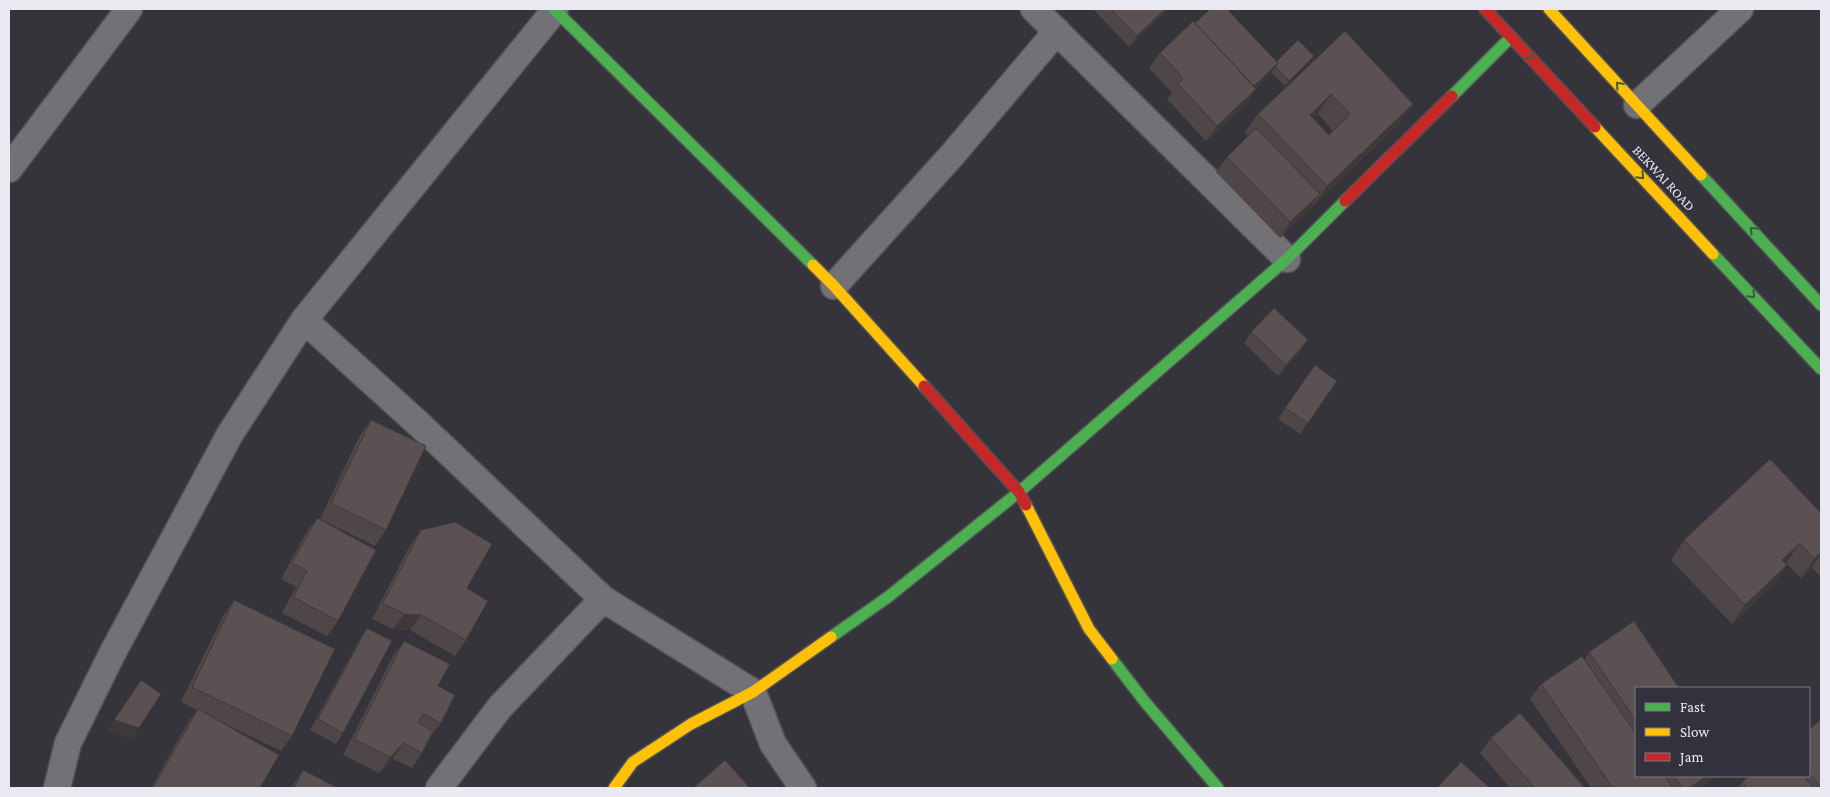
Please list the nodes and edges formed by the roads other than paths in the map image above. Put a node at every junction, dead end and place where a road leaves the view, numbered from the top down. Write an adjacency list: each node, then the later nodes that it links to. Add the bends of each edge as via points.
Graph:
1 (129, 9): 10 (street)
2 (1034, 9): 7 (street)
3 (1485, 9): 8 (main road, BEKWAI ROAD)
4 (1549, 9): 9 (main road, one-way to 4)
5 (1740, 9): 9 (street)
6 (554, 10): 12 (main road); 14 (street)
7 (1057, 31): 11 (street); 12 (street, via 953,154)
8 (1510, 37): 11 (main road); 15 (main road, BEKWAI ROAD, one-way to 15)
9 (1637, 105): 13 (main road, one-way to 9)
10 (9, 169)
11 (1287, 259): 16 (main road)
12 (834, 286): 16 (main road)
13 (1821, 305)
14 (304, 320): 17 (street); 19 (street, via 230,434 112,654 68,743)
15 (1821, 369)
16 (1019, 492): 18 (main road, via 888,597); 23 (main road, via 1089,629 1145,702)
17 (603, 599): 18 (street); 20 (street, via 500,707)
18 (754, 692): 21 (main road, via 691,724 633,762); 22 (street, via 773,744)
19 (57, 788)
20 (440, 788)
21 (614, 788)
22 (803, 788)
23 (1218, 788)

